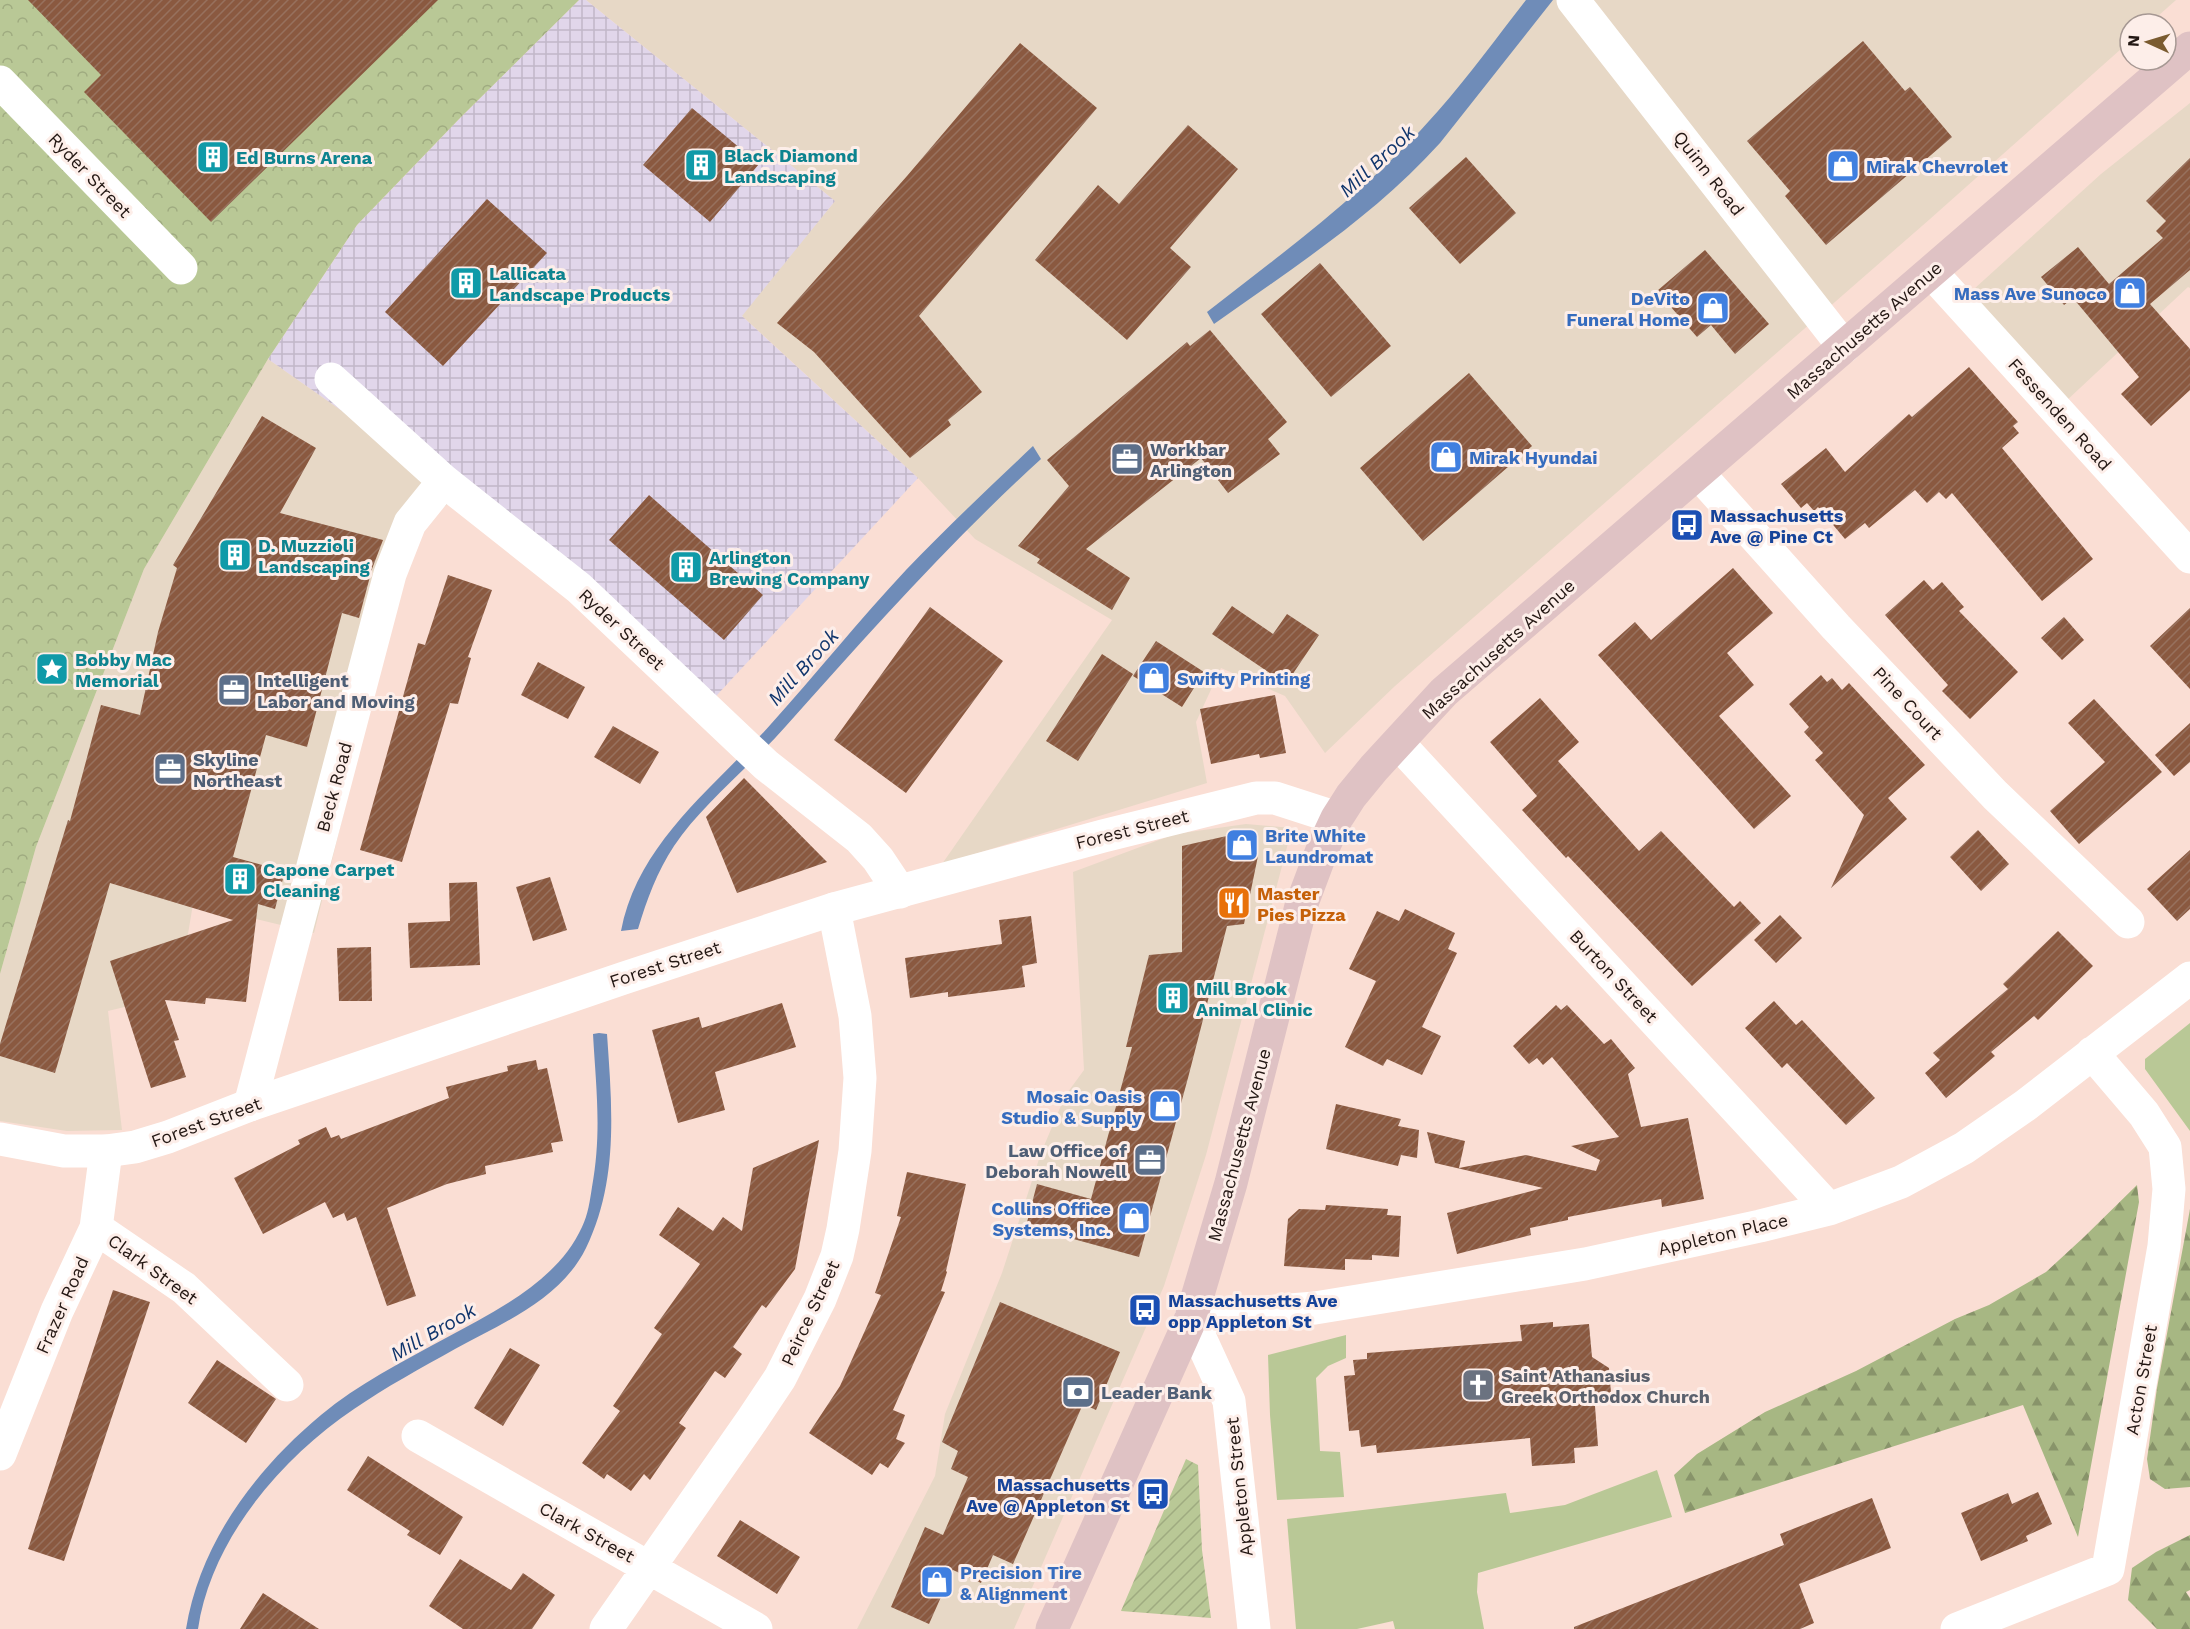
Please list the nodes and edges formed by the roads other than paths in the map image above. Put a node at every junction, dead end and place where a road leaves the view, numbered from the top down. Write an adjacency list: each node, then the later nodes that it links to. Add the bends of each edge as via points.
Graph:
1 (1573, 0): 6 (street, Quinn Road)
2 (2190, 48): 5 (main road, Massachusetts Avenue)
3 (0, 81): 4 (street, Ryder Street)
4 (181, 268)
5 (1931, 272): 6 (main road, Massachusetts Avenue); 10 (street, Fessenden Road)
6 (1844, 347): 8 (main road, Massachusetts Avenue)
7 (331, 379): 9 (street, Ryder Street)
8 (1698, 473): 11 (main road, Massachusetts Avenue, via 1444,693); 15 (street, Pine Court, via 1836,627 1987,786)
9 (444, 481): 13 (street, Ryder Street, via 579,588 766,765 859,838); 18 (street, Beck Road, via 410,522 390,574)
10 (2190, 557)
11 (1398, 743): 12 (main road, Massachusetts Avenue); 21 (street, Burton Street)
12 (1336, 818): 13 (street, Forest Street, via 1279,799 1256,798); 23 (main road, Massachusetts Avenue, via 1301,906 1231,1183)
13 (900, 892): 14 (street, Forest Street)
14 (834, 909): 18 (street, Forest Street); 27 (street, Peirce Street, via 855,1016 860,1078 855,1151 837,1256 780,1378)
15 (2128, 922)
16 (2190, 978): 17 (street, Appleton Place)
17 (2092, 1053): 21 (street, Appleton Place, via 1964,1148 1901,1182); 32 (street, Acton Street, via 2144,1114 2165,1147 2169,1189 2164,1246 2108,1569)
18 (250, 1105): 20 (street, Forest Street, via 168,1137)
19 (0, 1139): 20 (street, Forest Street, via 64,1151)
20 (106, 1151): 22 (street, Frazer Road)
21 (1829, 1209): 23 (street, Appleton Place, via 1585,1264 1315,1308)
22 (96, 1228): 24 (street, Clark Street, via 184,1288); 26 (street, Frazer Road, via 57,1311)
23 (1191, 1318): 30 (main road, Massachusetts Avenue); 31 (street, Appleton Street, via 1229,1401)
24 (287, 1385)
25 (418, 1436): 27 (street, Clark Street)
26 (0, 1454)
27 (650, 1567): 28 (street, Peirce Street); 29 (street, Clark Street)
28 (606, 1629)
29 (756, 1629)
30 (1052, 1629)
31 (1254, 1629)
32 (1957, 1629)

